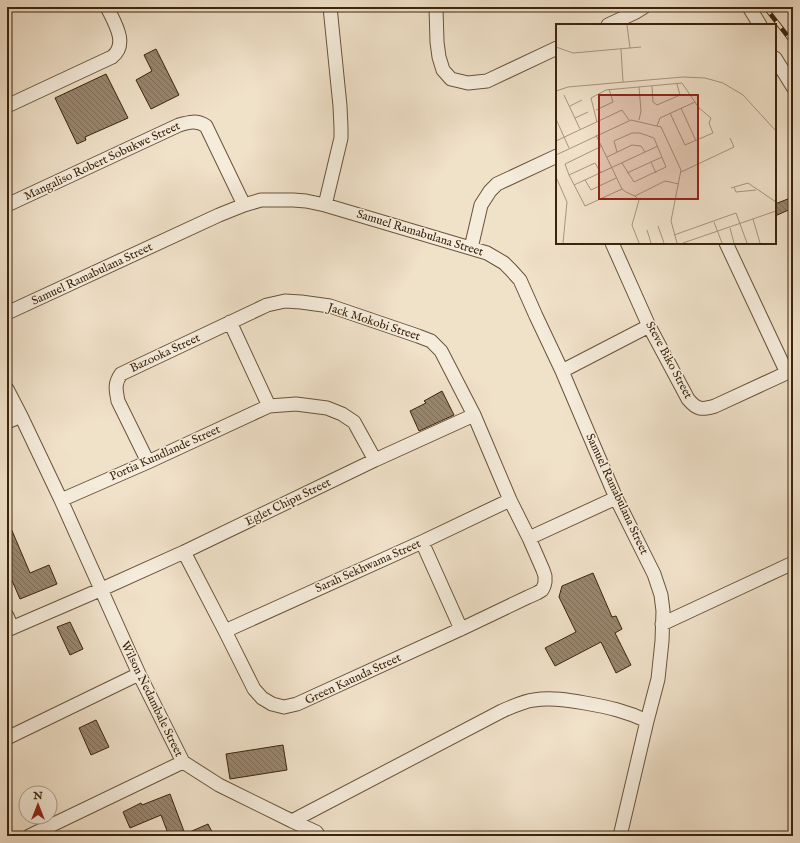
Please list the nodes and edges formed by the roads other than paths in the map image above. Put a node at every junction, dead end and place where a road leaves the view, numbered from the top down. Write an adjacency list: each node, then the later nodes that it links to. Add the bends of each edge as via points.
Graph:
1 (107, 7): 11 (street, via 120,35 116,54)
2 (330, 7): 15 (street, via 342,128)
3 (436, 7): 8 (street, via 439,57 443,70 451,79 468,83 487,81)
4 (644, 7): 6 (street)
5 (749, 7): 7 (street)
6 (610, 24)
7 (759, 24)
8 (556, 48)
9 (776, 60): 10 (street)
10 (793, 87)
11 (7, 106)
12 (556, 156): 18 (street, via 497,184 490,191 481,205)
13 (7, 205): 14 (street, Mangaliso Robert Sobukwe Street, via 180,125 196,122 206,126)
14 (244, 205): 15 (street, Samuel Ramabulana Street, via 275,199); 19 (street, Samuel Ramabulana Street)
15 (325, 205): 18 (street, Samuel Ramabulana Street)
16 (612, 244): 21 (street, Steve Biko Street)
17 (726, 244): 23 (street)
18 (471, 248): 22 (street, Samuel Ramabulana Street, via 496,258 520,280)
19 (7, 313)
20 (230, 322): 25 (street); 26 (street, Jack Mokobi Street, via 267,304 301,302 330,306 418,336 431,341 441,351); 30 (street, Bazooka Street, via 124,372 118,378 118,401)
21 (649, 326): 22 (street); 23 (street, Steve Biko Street, via 688,399 699,408 715,406)
22 (562, 371): 31 (street, Samuel Ramabulana Street)
23 (790, 371)
24 (7, 389): 27 (street, Wilson Nedambale Street)
25 (269, 406): 29 (street, via 296,404 327,408 342,414 354,422); 30 (street, Portia Kundlande Street)
26 (474, 414): 29 (street, Eglet Chipu Street); 33 (street, Jack Mokobi Street)
27 (21, 416): 28 (street); 32 (street, Wilson Nedambale Street)
28 (7, 422)
29 (375, 460): 36 (street, Eglet Chipu Street)
30 (148, 462): 32 (street, Portia Kundlande Street)
31 (616, 498): 34 (street); 39 (street, Samuel Ramabulana Street, via 654,574 661,594)
32 (61, 500): 38 (street, Wilson Nedambale Street)
33 (510, 500): 34 (street, Jack Mokobi Street); 35 (street, Sarah Sekhwama Street)
34 (530, 538): 41 (street, Green Kaunda Street, via 545,576 542,590)
35 (422, 542): 41 (street); 42 (street, Sarah Sekhwama Street)
36 (184, 552): 38 (street, Eglet Chipu Street); 42 (street, Green Kaunda Street)
37 (793, 563): 39 (street)
38 (102, 589): 40 (street, Eglet Chipu Street); 43 (street, Wilson Nedambale Street)
39 (662, 624): 44 (street, Samuel Ramabulana Street, via 658,680)
40 (9, 625)
41 (461, 629): 42 (street, Green Kaunda Street, via 297,704 284,707 262,698 254,689)
42 (225, 631)
43 (139, 674): 45 (street); 46 (street, Wilson Nedambale Street)
44 (647, 721): 47 (street, via 621,710 602,706 561,699 533,700 502,711); 50 (street, Samuel Ramabulana Street)
45 (7, 738)
46 (183, 762): 47 (street, Wilson Nedambale Street, via 219,785); 48 (street)
47 (292, 821): 49 (street, Wilson Nedambale Street, via 316,832)
48 (29, 836)
49 (319, 836)
50 (620, 836)

